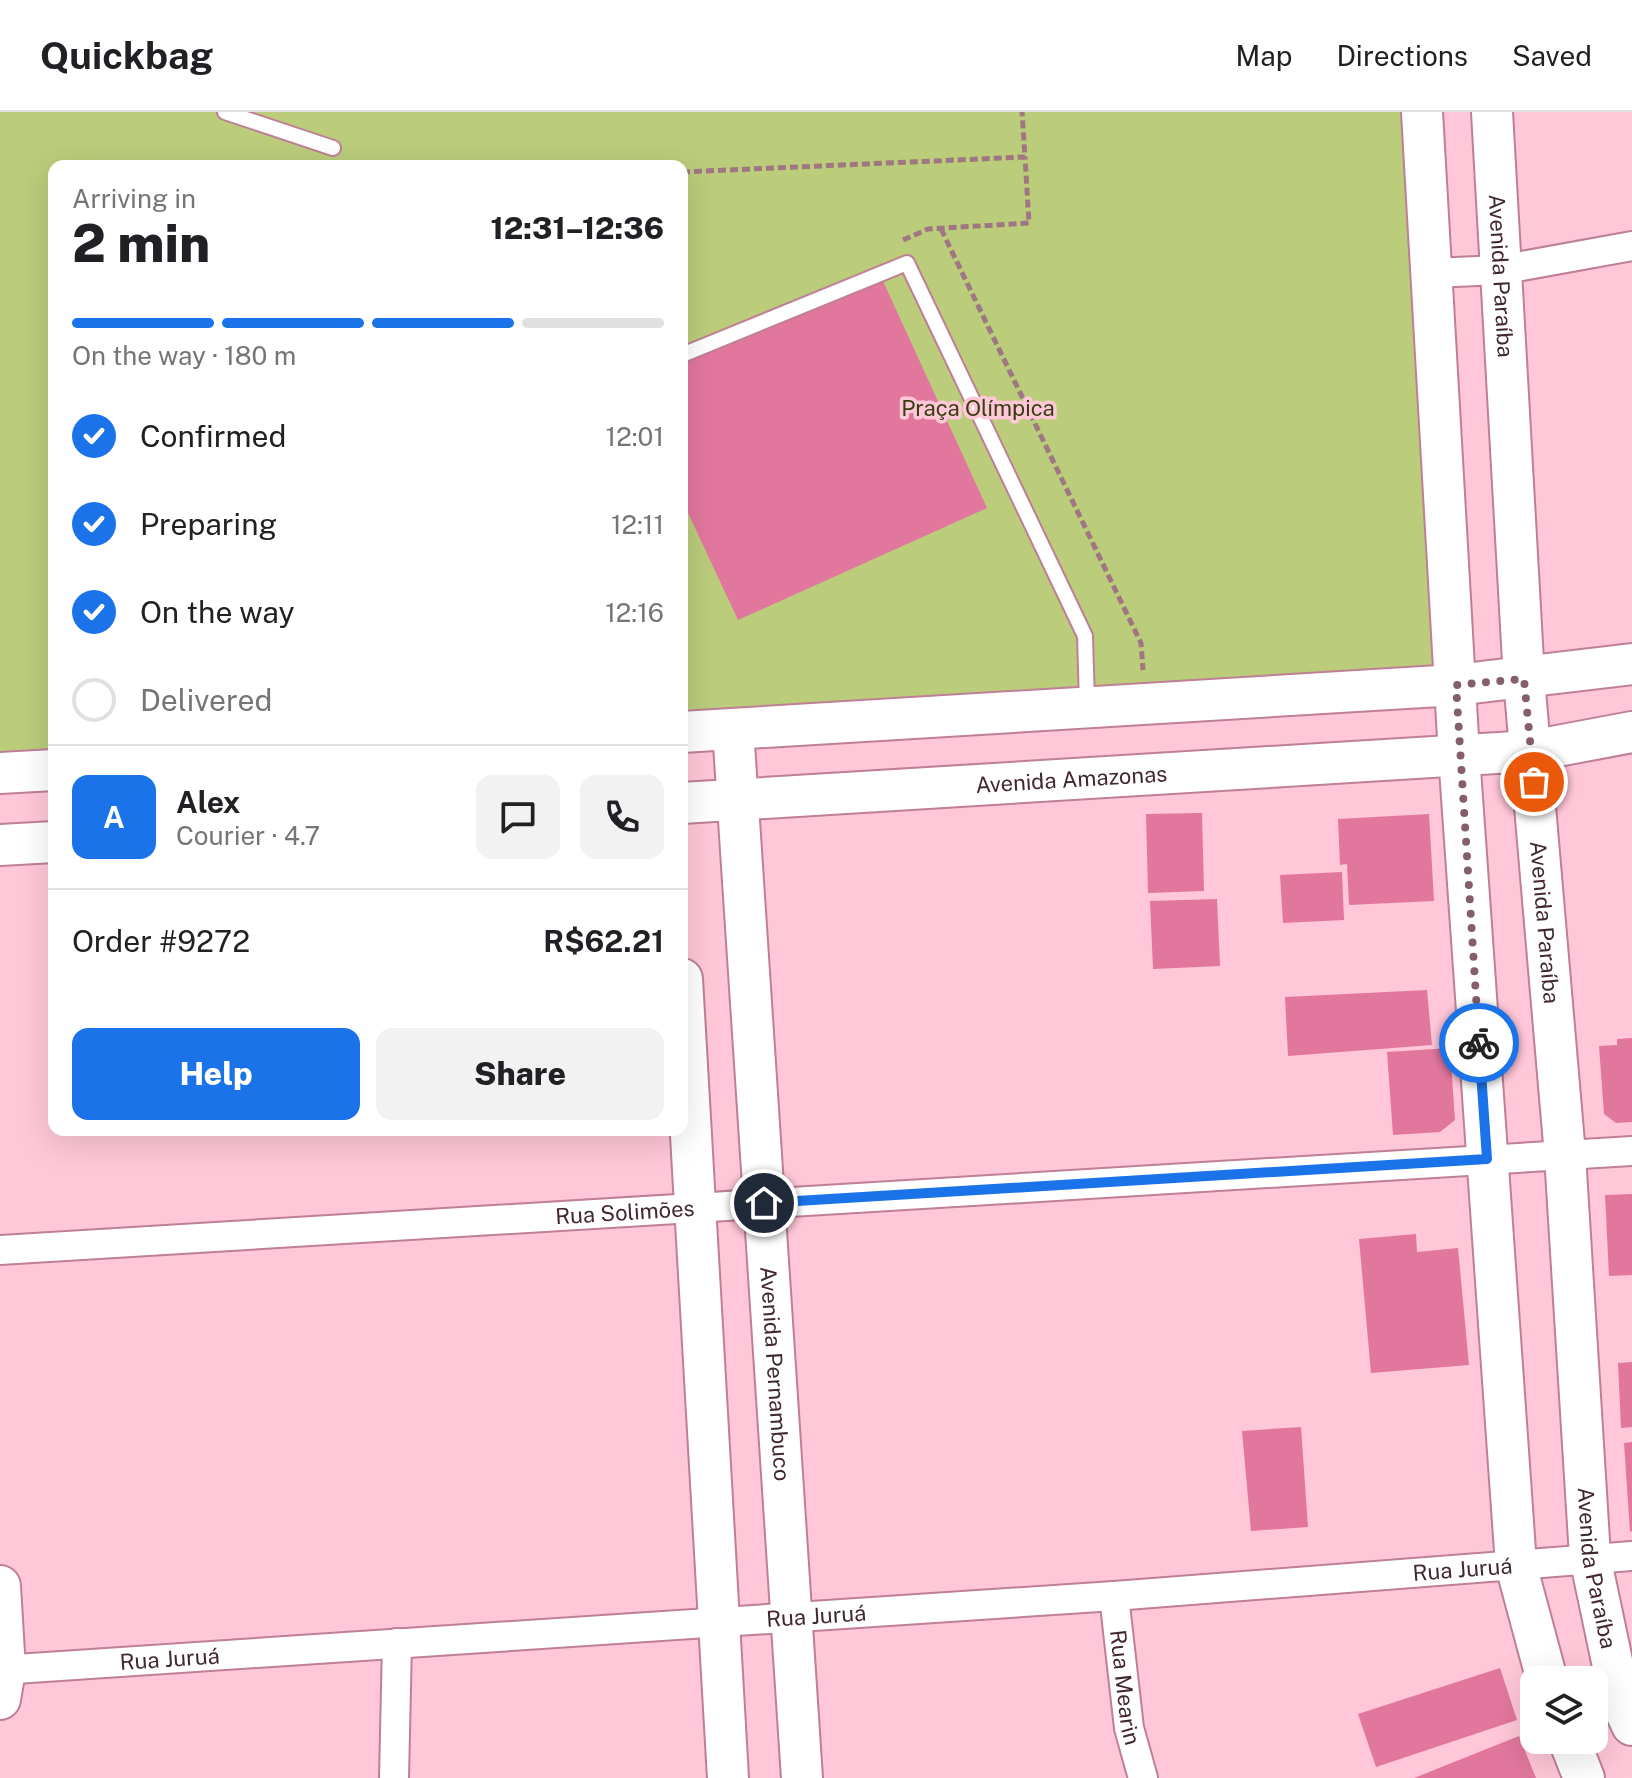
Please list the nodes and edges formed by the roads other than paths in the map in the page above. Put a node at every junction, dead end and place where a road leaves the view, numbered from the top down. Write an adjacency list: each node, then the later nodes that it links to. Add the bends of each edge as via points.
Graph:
1 (225, 112): 4 (lane)
2 (1422, 112): 7 (main road)
3 (1492, 112): 6 (main road, Avenida Paraíba)
4 (333, 148)
5 (1632, 246): 6 (street)
6 (1500, 270): 7 (street); 10 (main road, Avenida Paraíba)
7 (1432, 273): 11 (main road)
8 (688, 353): 12 (lane, via 907,263 1085,636)
9 (1632, 664): 10 (main road)
10 (1524, 679): 11 (main road); 16 (main road, Avenida Paraíba)
11 (1456, 685): 12 (main road); 17 (main road)
12 (1087, 707): 13 (main road)
13 (733, 729): 14 (main road); 20 (main road, Avenida Pernambuco)
14 (688, 732)
15 (1632, 732): 16 (main road, Avenida Amazonas)
16 (1531, 751): 17 (main road, Avenida Amazonas); 26 (main road, Avenida Paraíba)
17 (1459, 755): 20 (main road, Avenida Amazonas); 27 (main road)
18 (48, 770): 19 (main road)
19 (0, 773)
20 (737, 799): 21 (main road, Avenida Amazonas); 28 (main road, Avenida Pernambuco)
21 (688, 803)
22 (48, 842): 23 (main road)
23 (0, 845)
24 (688, 1084): 29 (main road)
25 (1632, 1151): 26 (street, Rua Solimões)
26 (1565, 1155): 27 (street, Rua Solimões); 32 (main road, Avenida Paraíba)
27 (1487, 1159): 28 (street, Rua Solimões); 33 (main road)
28 (764, 1203): 29 (street, Rua Solimões); 36 (main road, Avenida Pernambuco)
29 (695, 1207): 30 (street, Rua Solimões); 37 (main road)
30 (0, 1250)
31 (1632, 1556): 32 (street, Rua Juruá)
32 (1590, 1557): 33 (street, Rua Juruá); 41 (main road, Avenida Paraíba, via 1620,1699)
33 (1516, 1565): 35 (street, Rua Juruá); 39 (main road)
34 (0, 1586): 40 (main road)
35 (1114, 1596): 36 (street, Rua Juruá); 46 (street, Rua Mearin, via 1129,1728)
36 (791, 1616): 37 (street, Rua Juruá); 45 (main road, Avenida Pernambuco)
37 (719, 1621): 38 (street, Rua Juruá); 44 (main road)
38 (397, 1643): 40 (street, Rua Juruá); 43 (street)
39 (1543, 1666)
40 (2, 1680)
41 (1632, 1725)
42 (1575, 1754): 47 (main road)
43 (394, 1778)
44 (728, 1778)
45 (802, 1778)
46 (1143, 1778)
47 (1584, 1778)

